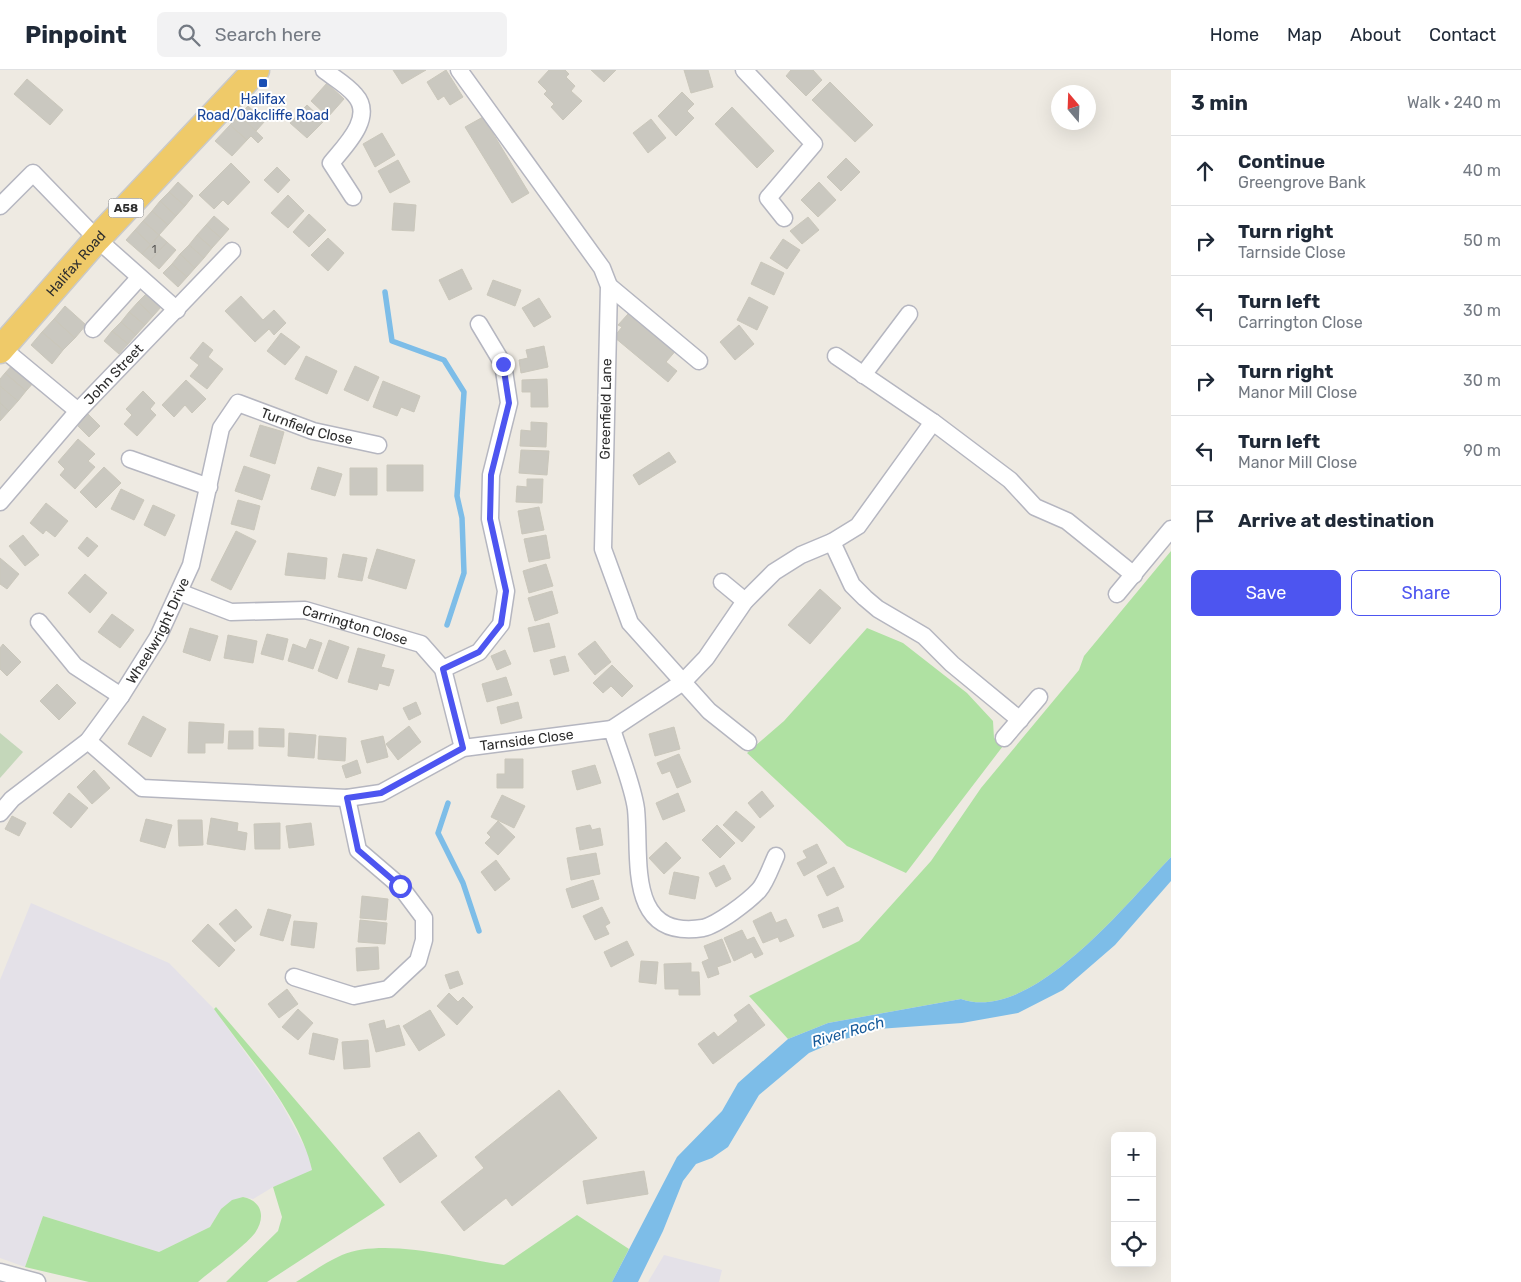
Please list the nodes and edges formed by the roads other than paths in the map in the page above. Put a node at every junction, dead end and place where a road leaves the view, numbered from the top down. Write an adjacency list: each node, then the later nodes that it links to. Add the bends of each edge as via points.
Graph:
1 (256, 70): 8 (highway, Halifax Road / A58)
2 (324, 70): 5 (street, via 356,96 361,114 356,132 331,163)
3 (459, 70): 11 (street, Greenfield Lane, via 602,268)
4 (744, 70): 7 (street, via 814,144 768,198)
5 (353, 197)
6 (0, 206): 8 (street, via 33,173)
7 (784, 218)
8 (97, 239): 10 (street); 16 (highway, Halifax Road / A58)
9 (232, 251): 12 (street, John Street)
10 (139, 278): 12 (street); 15 (street)
11 (609, 286): 18 (street); 36 (street, Greenfield Lane, via 603,549 630,623)
12 (177, 310): 21 (street, John Street)
13 (909, 314): 19 (street)
14 (479, 324): 35 (street, via 503,364 509,403 491,475 490,519 506,591 501,624 479,652)
15 (93, 329)
16 (1, 349): 21 (street)
17 (836, 356): 19 (street)
18 (700, 361)
19 (863, 375): 22 (street)
20 (238, 403): 23 (street, Turnfield Close, via 313,432); 25 (street, Wheelwright Drive, via 221,428)
21 (78, 411): 26 (street, John Street)
22 (933, 422): 28 (street, via 858,526); 29 (street, via 1010,480 1035,506 1067,521)
23 (378, 444)
24 (130, 459): 25 (street)
25 (208, 487): 31 (street, Wheelwright Drive, via 192,565)
26 (0, 502)
27 (1171, 529): 29 (street)
28 (832, 542): 33 (street, via 801,555 774,572); 39 (street, via 852,584 865,598 924,636 952,664)
29 (1134, 575): 32 (street)
30 (722, 582): 33 (street)
31 (179, 592): 35 (street, Carrington Close, via 231,612 314,612 421,644); 37 (street, Wheelwright Drive, via 158,638)
32 (1118, 594)
33 (745, 601): 36 (street, via 706,658)
34 (39, 622): 37 (street, via 75,666)
35 (443, 669): 44 (street, Carrington Close)
36 (683, 682): 40 (street); 43 (street, Greenfield Lane, via 709,711)
37 (121, 696): 42 (street, Wheelwright Drive)
38 (1039, 697): 39 (street)
39 (1020, 720): 41 (street)
40 (612, 729): 44 (street, Tarnside Close); 47 (street, via 636,807 638,877 646,906 665,925 687,930 712,926 759,890)
41 (1004, 738)
42 (88, 741): 45 (street, Tarnside Close, via 142,788); 46 (street, Wheelwright Drive, via 12,799)
43 (748, 742)
44 (463, 748): 45 (street, Tarnside Close, via 381,793)
45 (347, 798): 48 (street, via 358,850 400,886 424,918 424,940 418,961 388,989 354,996)
46 (0, 813)
47 (776, 856)
48 (294, 977)
49 (0, 1272): 50 (street)
50 (37, 1282)

